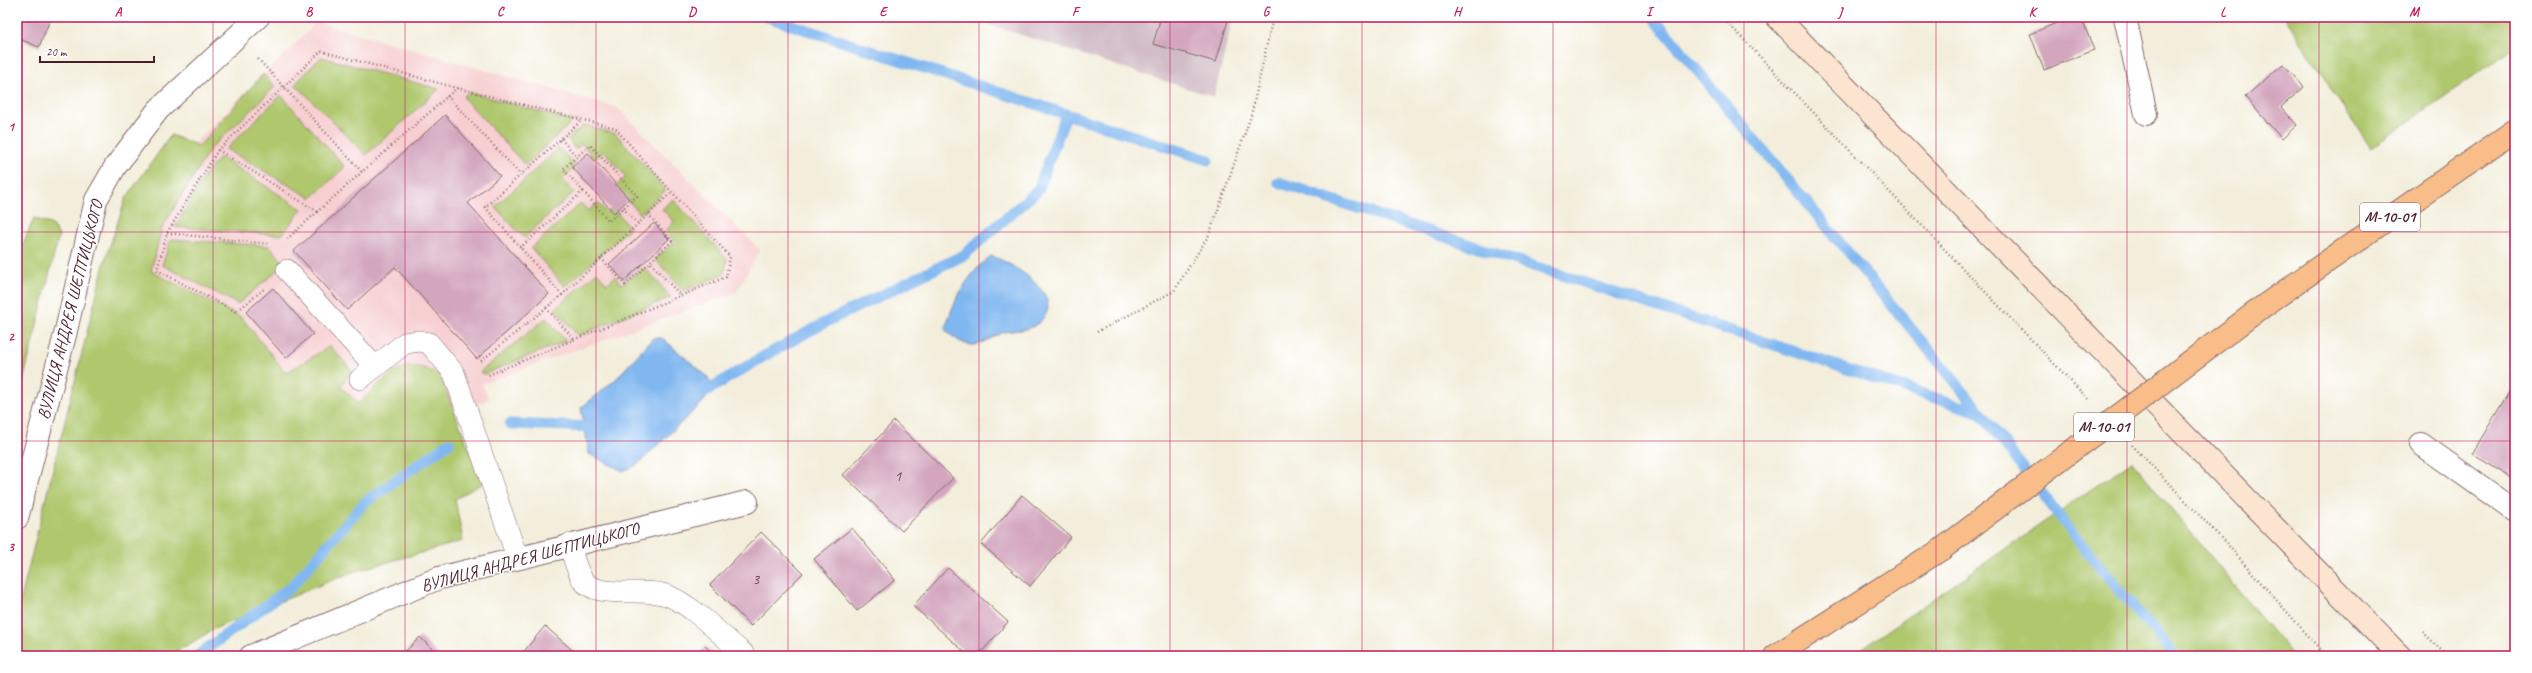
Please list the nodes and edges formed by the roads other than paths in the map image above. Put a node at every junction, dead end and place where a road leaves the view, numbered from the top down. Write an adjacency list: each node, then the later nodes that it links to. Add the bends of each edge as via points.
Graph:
1 (258, 17): 10 (street, ВУЛИЦЯ АНДРЕЯ ШЕПТИЦЬКОГО, via 158,110 115,167 96,200 65,335)
2 (1777, 17): 16 (main road)
3 (2125, 17): 4 (street)
4 (2146, 114)
5 (2515, 130): 15 (highway, М-10-01, bridge, via 2265,305 1942,549)
6 (287, 270): 12 (lane, via 367,373 405,343 429,343 457,380)
7 (2421, 444): 9 (street)
8 (747, 502): 11 (street, ВУЛИЦЯ АНДРЕЯ ШЕПТИЦЬКОГО)
9 (2515, 511)
10 (17, 518)
11 (569, 544): 12 (street, ВУЛИЦЯ АНДРЕЯ ШЕПТИЦЬКОГО); 13 (lane, via 582,579 594,590 653,592 668,596 682,604)
12 (517, 557): 14 (street, ВУЛИЦЯ АНДРЕЯ ШЕПТИЦЬКОГО, via 439,578)
13 (743, 654)
14 (251, 656)
15 (1775, 656)
16 (2400, 656)

